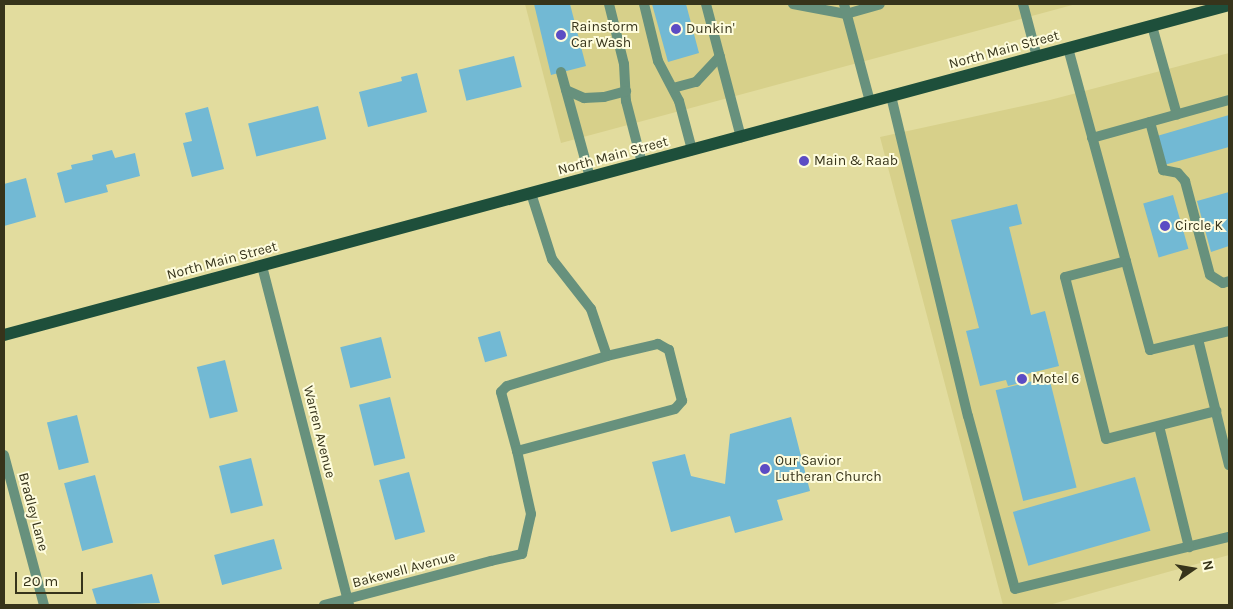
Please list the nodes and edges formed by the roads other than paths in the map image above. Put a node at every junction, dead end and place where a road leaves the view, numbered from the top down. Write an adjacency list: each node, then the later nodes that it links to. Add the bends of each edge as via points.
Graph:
1 (609, 4): 16 (street, via 624,64)
2 (644, 4): 14 (street, via 658,61)
3 (706, 4): 11 (street)
4 (793, 4): 8 (street)
5 (880, 4): 8 (street)
6 (1023, 4): 12 (street)
7 (1226, 5): 9 (main road, North Main Street)
8 (845, 9): 19 (street)
9 (1152, 26): 10 (main road, North Main Street); 20 (street)
10 (1068, 48): 12 (main road, North Main Street); 23 (street)
11 (720, 56): 14 (street, via 696,82); 22 (street)
12 (1036, 57): 17 (main road, North Main Street)
13 (561, 72): 15 (street)
14 (673, 88): 24 (street)
15 (566, 90): 16 (street, via 584,98); 26 (street)
16 (626, 91): 25 (street)
17 (891, 96): 19 (main road, North Main Street); 41 (street, via 968,416 1014,590)
18 (1229, 100): 20 (street)
19 (870, 102): 22 (main road, North Main Street)
20 (1177, 114): 21 (street)
21 (1150, 122): 23 (street); 30 (street, via 1162,170 1178,173 1184,181 1210,275 1223,283)
22 (741, 137): 24 (main road, North Main Street)
23 (1092, 138): 28 (street)
24 (692, 150): 25 (main road, North Main Street)
25 (642, 163): 26 (main road, North Main Street)
26 (590, 177): 27 (main road, North Main Street)
27 (531, 193): 29 (main road, North Main Street); 34 (street, via 552,259 591,309)
28 (1126, 261): 33 (street, via 1150,350); 36 (street, via 1065,277 1106,439)
29 (262, 266): 32 (main road, North Main Street); 42 (street, Warren Avenue)
30 (1229, 282)
31 (1229, 331): 33 (street)
32 (4, 335)
33 (1198, 339): 35 (street)
34 (607, 356): 37 (street, via 507,386 501,392); 37 (street, via 658,344 669,350 682,401 675,409)
35 (1216, 411): 36 (street); 39 (street)
36 (1158, 426): 41 (street)
37 (517, 451): 42 (street, Bakewell Avenue, via 530,514 522,554)
38 (4, 455): 43 (street, Bradley Lane)
39 (1229, 465)
40 (1229, 537): 41 (street)
41 (1189, 548)
42 (348, 602): 44 (street, Bakewell Avenue)
43 (44, 605)
44 (324, 605)

